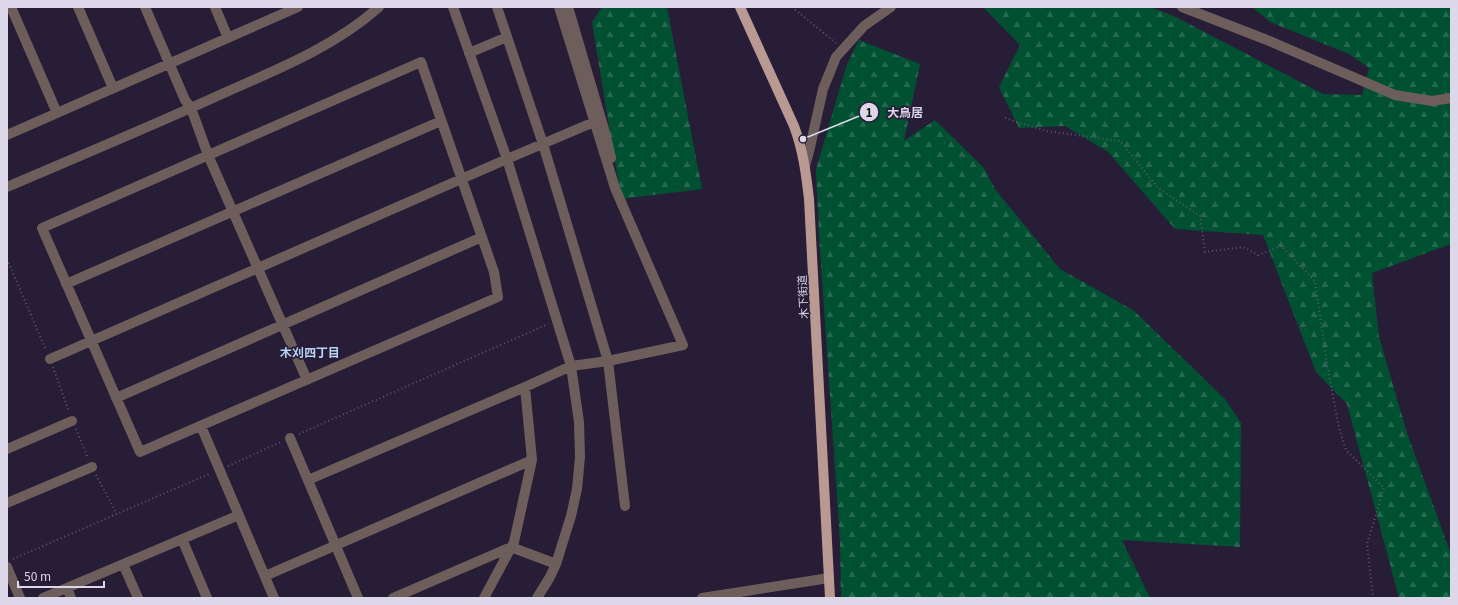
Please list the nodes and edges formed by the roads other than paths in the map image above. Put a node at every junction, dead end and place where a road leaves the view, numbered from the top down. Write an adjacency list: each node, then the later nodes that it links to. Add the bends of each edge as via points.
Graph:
1 (11, 7): 22 (street)
2 (78, 7): 19 (street)
3 (145, 7): 18 (street)
4 (215, 7): 16 (street)
5 (298, 7): 14 (street)
6 (379, 7): 21 (street, via 345,34 303,58)
7 (453, 7): 17 (street)
8 (497, 7): 15 (street)
9 (559, 7): 24 (street)
10 (568, 7): 30 (street, via 614,168)
11 (740, 7): 29 (main road, 木下街道, via 794,126)
12 (891, 7): 29 (street, via 864,26 836,57 823,89)
13 (1182, 7): 20 (street, via 1395,95 1432,101)
14 (283, 10): 16 (street)
15 (507, 37): 17 (street); 26 (street)
16 (228, 38): 18 (street)
17 (469, 53): 28 (street)
18 (170, 63): 19 (street); 21 (street, via 185,100)
19 (113, 88): 22 (street)
20 (1451, 98)
21 (191, 108): 27 (street); 32 (street)
22 (57, 113): 25 (street)
23 (441, 121): 27 (street, via 421,62); 31 (street); 33 (street)
24 (594, 122): 26 (street); 30 (street)
25 (7, 135)
26 (543, 144): 28 (street); 40 (street)
27 (208, 155): 33 (street); 36 (street, via 42,228)
28 (506, 159): 31 (street); 41 (street)
29 (805, 166): 62 (main road, 木下街道, via 809,199)
30 (610, 175): 40 (street, via 683,345)
31 (462, 179): 34 (street); 35 (street)
32 (7, 187)
33 (234, 211): 35 (street); 36 (street)
34 (482, 238): 37 (street); 42 (street, via 494,272 498,297)
35 (258, 268): 37 (street); 38 (street)
36 (66, 284): 38 (street)
37 (282, 325): 42 (street); 44 (street)
38 (91, 341): 39 (street); 44 (street)
39 (50, 359)
40 (608, 361): 41 (street); 53 (street)
41 (571, 366): 43 (street); 59 (street, via 579,422 580,457 577,489)
42 (307, 380): 46 (street)
43 (525, 387): 49 (street); 51 (street)
44 (116, 398): 46 (street, via 140,452)
45 (72, 421): 48 (street)
46 (201, 426): 54 (street)
47 (290, 438): 51 (street)
48 (7, 449)
49 (532, 460): 56 (street); 57 (street)
50 (92, 467): 52 (street)
51 (308, 480): 56 (street)
52 (7, 503)
53 (625, 506)
54 (239, 515): 55 (street); 61 (street)
55 (182, 539): 58 (street); 68 (street)
56 (335, 544): 61 (street); 70 (street)
57 (511, 548): 59 (street); 71 (street); 72 (street)
58 (123, 564): 63 (street); 67 (street)
59 (556, 564): 73 (street)
60 (8, 569): 64 (street)
61 (265, 576): 69 (street)
62 (828, 578): 74 (street); 75 (main road, 木下街道)
63 (67, 588): 65 (street); 66 (street)
64 (20, 598)
65 (43, 598)
66 (71, 598)
67 (138, 598)
68 (207, 598)
69 (274, 598)
70 (358, 598)
71 (393, 598)
72 (484, 598)
73 (537, 598)
74 (702, 598)
75 (830, 598)

